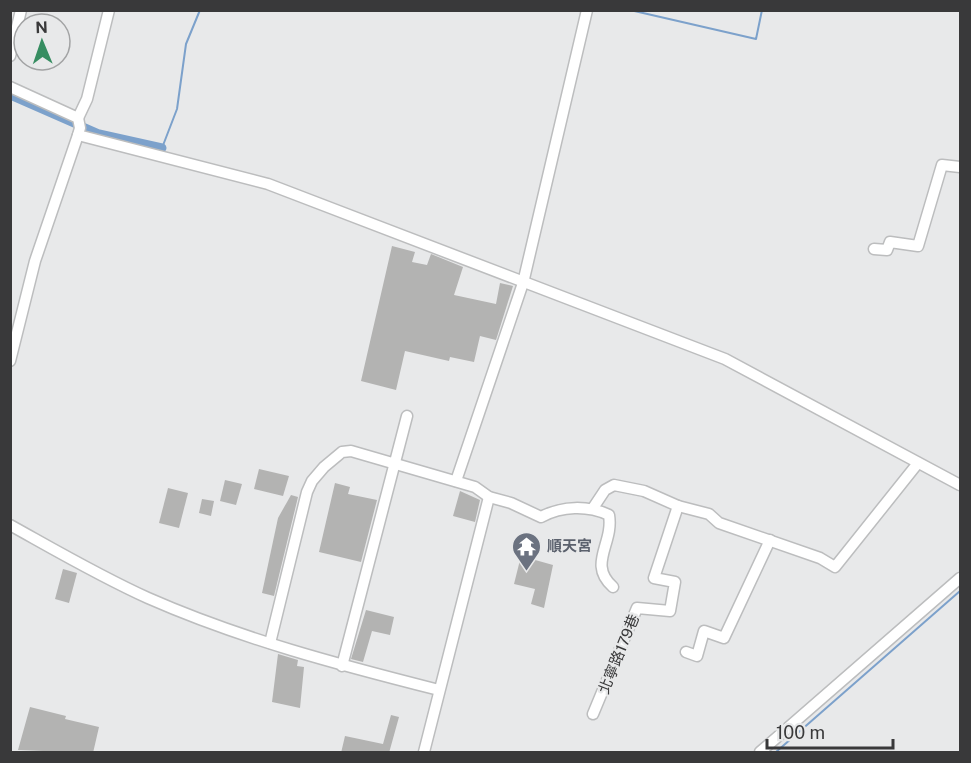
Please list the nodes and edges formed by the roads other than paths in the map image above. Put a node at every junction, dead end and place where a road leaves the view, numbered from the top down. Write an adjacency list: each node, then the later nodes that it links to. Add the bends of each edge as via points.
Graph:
1 (21, 10): 4 (street)
2 (109, 10): 6 (street)
3 (587, 10): 9 (street)
4 (10, 56)
5 (10, 87): 6 (street)
6 (79, 126): 9 (street, via 268,184); 10 (street, via 35,261)
7 (960, 167): 8 (street, via 942,165 918,246 890,242 887,250)
8 (874, 249)
9 (523, 283): 12 (street, via 725,359); 14 (street)
10 (10, 361)
11 (407, 416): 13 (street)
12 (918, 463): 15 (street); 20 (street, via 834,567)
13 (394, 465): 14 (street); 23 (street, via 351,451 342,452 312,480); 25 (street)
14 (456, 481): 16 (street)
15 (960, 485)
16 (489, 496): 18 (street, via 541,518 553,511); 26 (street)
17 (678, 506): 18 (street, via 644,491 614,486 605,490); 20 (street, via 709,514 719,523); 27 (street, 北寧路179巷, via 654,578 675,582 670,611 637,608)
18 (593, 508): 22 (street, via 609,515 611,529 600,562 604,579)
19 (10, 525): 23 (street, via 146,597)
20 (770, 540): 24 (street, via 724,638 704,631 697,656)
21 (960, 578): 29 (street)
22 (613, 588)
23 (270, 643): 25 (street)
24 (686, 652)
25 (342, 666): 26 (street)
26 (439, 690): 28 (street)
27 (593, 714)
28 (424, 753)
29 (760, 753)

